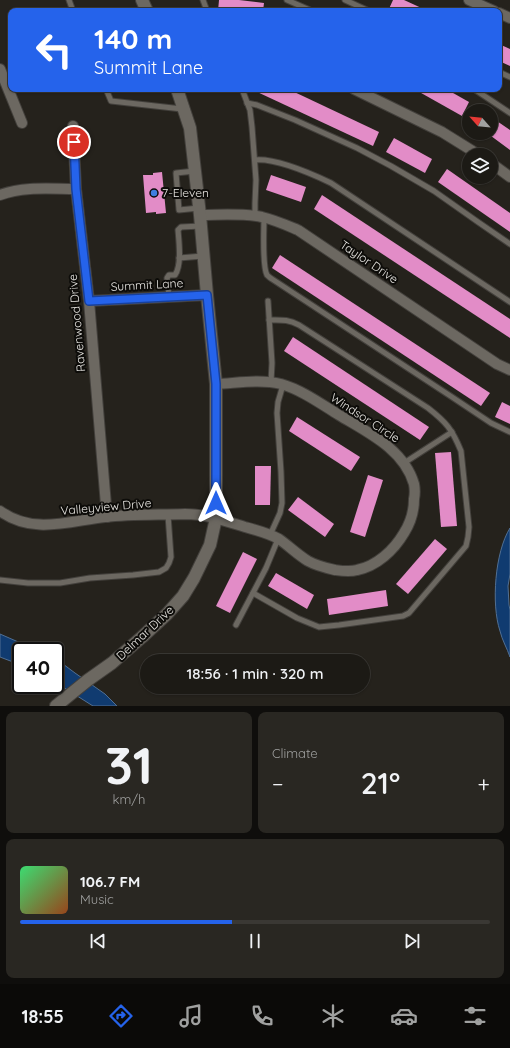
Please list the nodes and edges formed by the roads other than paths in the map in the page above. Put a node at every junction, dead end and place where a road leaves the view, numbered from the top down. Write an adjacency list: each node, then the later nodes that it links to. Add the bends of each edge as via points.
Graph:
1 (287, 0): 4 (lane)
2 (345, 0): 5 (lane)
3 (469, 0): 6 (street)
4 (305, 8)
5 (362, 8)
6 (487, 8)
7 (0, 70): 8 (street)
8 (8, 89)
9 (9, 92): 18 (street)
10 (107, 92): 16 (lane, via 111,101)
11 (178, 92): 16 (street, Delmar Drive)
12 (243, 92): 15 (lane)
13 (360, 92): 20 (street, via 442,132)
14 (478, 92): 17 (lane)
15 (247, 103): 21 (lane); 29 (lane, via 295,120 392,166 434,191)
16 (184, 109): 23 (street, Delmar Drive, via 190,128)
17 (510, 113)
18 (22, 123)
19 (73, 126): 25 (street, Ravenwood Drive)
20 (468, 148)
21 (255, 160): 28 (lane, via 255,204); 36 (lane, via 271,160 331,183)
22 (498, 168): 24 (street)
23 (195, 172): 27 (street, Delmar Drive); 27 (lane, via 176,173 179,210)
24 (510, 177)
25 (76, 189): 26 (street, via 11,191); 34 (street, Ravenwood Drive)
26 (0, 195)
27 (200, 216): 28 (street, Taylor Drive); 30 (street, Delmar Drive); 31 (lane, via 178,230)
28 (260, 217): 38 (street, Taylor Drive, via 298,230 497,364); 43 (lane, via 265,264 267,274 272,279 491,423)
29 (510, 244)
30 (203, 256): 31 (lane); 32 (street, Delmar Drive)
31 (179, 258): 33 (lane, via 177,272 167,278)
32 (207, 295): 33 (street, Summit Lane); 40 (street, Delmar Drive)
33 (169, 297): 34 (street, Summit Lane)
34 (89, 301): 47 (street, Ravenwood Drive)
35 (268, 301): 37 (lane)
36 (510, 302)
37 (269, 320): 39 (lane); 42 (lane, via 286,320 299,325 428,408 447,424)
38 (510, 370)
39 (271, 382): 40 (street, Windsor Circle); 41 (street, Windsor Circle)
40 (216, 384): 48 (street, Delmar Drive)
41 (283, 385): 44 (street, Windsor Circle, via 372,435); 49 (lane, via 277,414 282,503)
42 (452, 432): 44 (lane); 51 (lane, via 461,451 468,521 466,546 409,613 403,616 319,627 297,618)
43 (510, 432)
44 (404, 463): 49 (street, Windsor Circle, via 414,485 412,517 393,548 370,566 344,572 326,568 307,560)
45 (0, 511): 47 (street, Valleyview Drive, via 10,518 34,525)
46 (168, 515): 47 (street, Valleyview Drive); 48 (street, Valleyview Drive, via 191,514); 50 (lane, via 171,557 166,568 159,572 60,583)
47 (106, 517)
48 (216, 518): 49 (street, Windsor Circle); 53 (street, Delmar Drive, via 210,545 183,596 167,614 112,663)
49 (274, 537): 51 (lane, via 266,568)
50 (0, 580)
51 (253, 593): 52 (lane)
52 (236, 625)
53 (56, 706)

